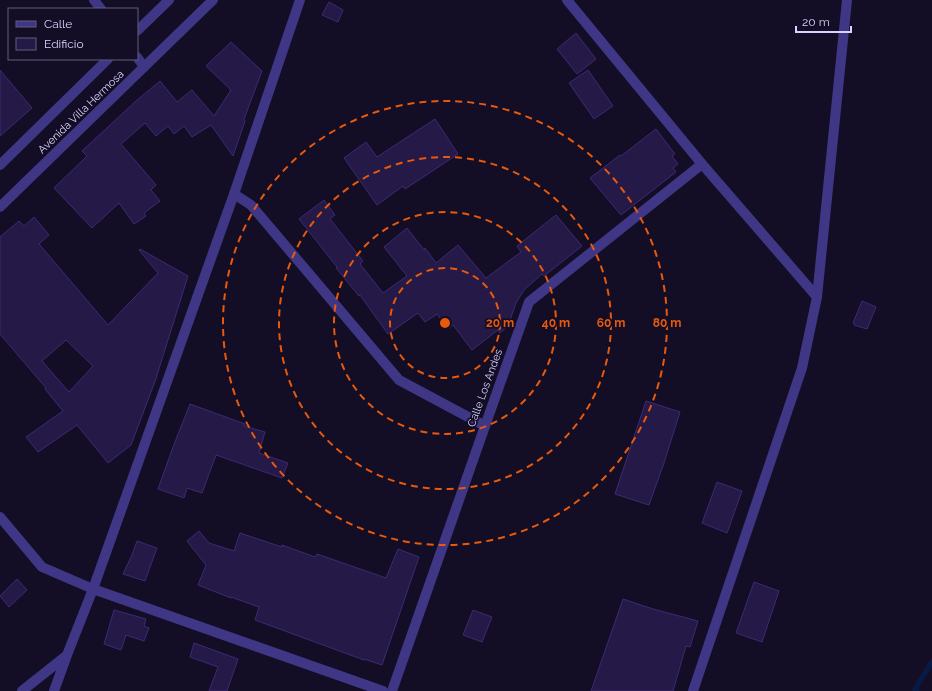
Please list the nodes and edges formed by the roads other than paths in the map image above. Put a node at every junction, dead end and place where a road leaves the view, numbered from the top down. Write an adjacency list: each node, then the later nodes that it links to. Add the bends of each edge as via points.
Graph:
1 (94, 0): 7 (street)
2 (169, 0): 8 (street)
3 (213, 0): 11 (street, Avenida Villa Hermosa)
4 (300, 0): 14 (street)
5 (567, 0): 12 (street)
6 (846, 0): 16 (street)
7 (100, 8)
8 (138, 30)
9 (138, 58): 11 (street)
10 (107, 60): 13 (street, Avenida Villa Hermosa)
11 (144, 67): 15 (street, Avenida Villa Hermosa)
12 (702, 164): 16 (street); 17 (street, Calle Los Andes, via 529,302)
13 (0, 165)
14 (234, 194): 17 (street, via 251,205 398,380); 19 (street)
15 (0, 207)
16 (817, 297): 25 (street, via 802,368)
17 (485, 426): 24 (street, Calle Los Andes)
18 (0, 517): 19 (street, via 42,567)
19 (93, 589): 20 (street); 23 (street)
20 (67, 655): 21 (street); 22 (street)
21 (22, 691)
22 (54, 691)
23 (383, 691)
24 (392, 691)
25 (693, 691)

